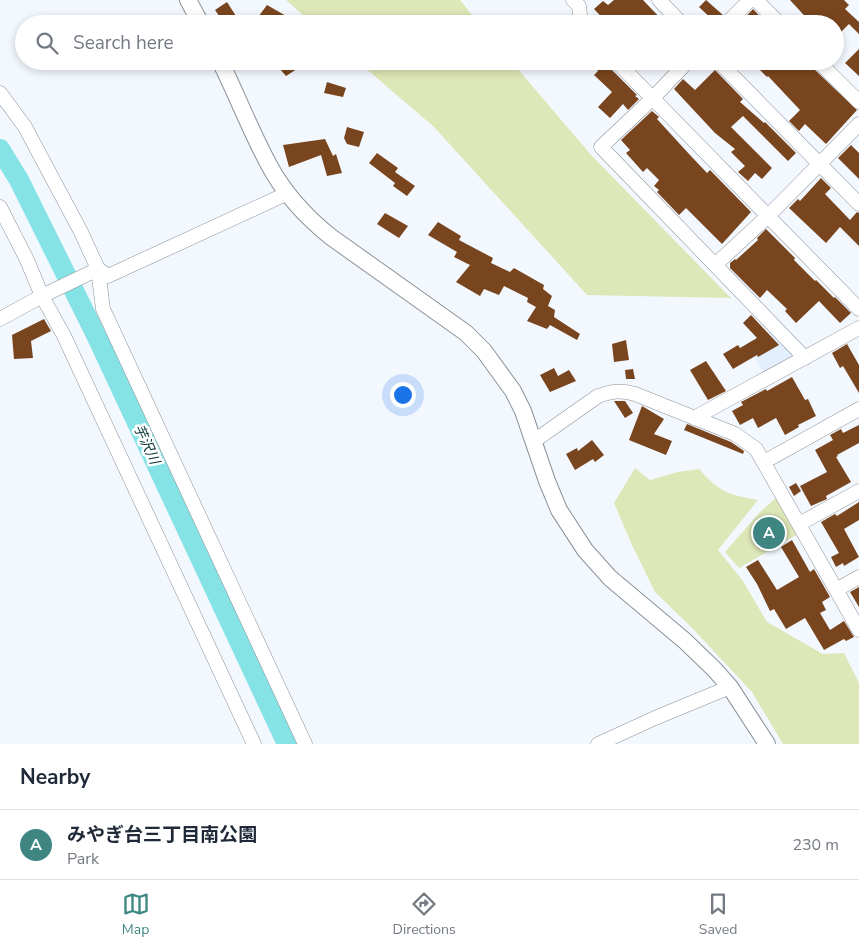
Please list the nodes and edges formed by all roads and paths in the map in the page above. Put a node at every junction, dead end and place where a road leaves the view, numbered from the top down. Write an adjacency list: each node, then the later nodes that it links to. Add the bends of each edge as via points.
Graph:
1 (188, 0): 6 (street)
2 (573, 0): 7 (street, via 579,6)
3 (659, 0): 8 (street)
4 (750, 0): 9 (street)
5 (756, 0): 10 (street)
6 (196, 15)
7 (580, 15)
8 (673, 15)
9 (735, 15)
10 (771, 15)
11 (224, 70): 21 (street, via 269,166)
12 (625, 70): 17 (street)
13 (679, 70): 17 (street)
14 (727, 70): 20 (street)
15 (827, 70): 18 (street)
16 (0, 93): 26 (street, via 26,127)
17 (653, 98): 24 (street); 25 (street, via 601,147)
18 (859, 102)
19 (859, 124): 20 (street)
20 (819, 164): 22 (street); 24 (street)
21 (288, 193): 26 (street, via 108,276); 34 (street, via 331,237 472,339 513,391)
22 (859, 204)
23 (0, 207): 27 (street)
24 (768, 216): 25 (street); 28 (street)
25 (715, 265): 31 (street)
26 (98, 269): 27 (street); 43 (street, via 103,309)
27 (42, 296): 29 (street); 42 (street, via 64,336)
28 (859, 309)
29 (0, 319)
30 (859, 328): 31 (street)
31 (805, 358): 33 (street)
32 (859, 409): 35 (street)
33 (694, 418): 34 (street, via 635,394 610,391); 35 (street, via 747,441)
34 (534, 441): 41 (street, via 559,510 585,550 610,578 685,641)
35 (764, 462): 37 (street)
36 (859, 491): 37 (street)
37 (799, 524): 39 (street)
38 (859, 577): 39 (street)
39 (836, 590): 40 (street)
40 (859, 630)
41 (730, 688): 44 (street); 45 (street)
42 (254, 744)
43 (305, 744)
44 (598, 744)
45 (767, 744)

